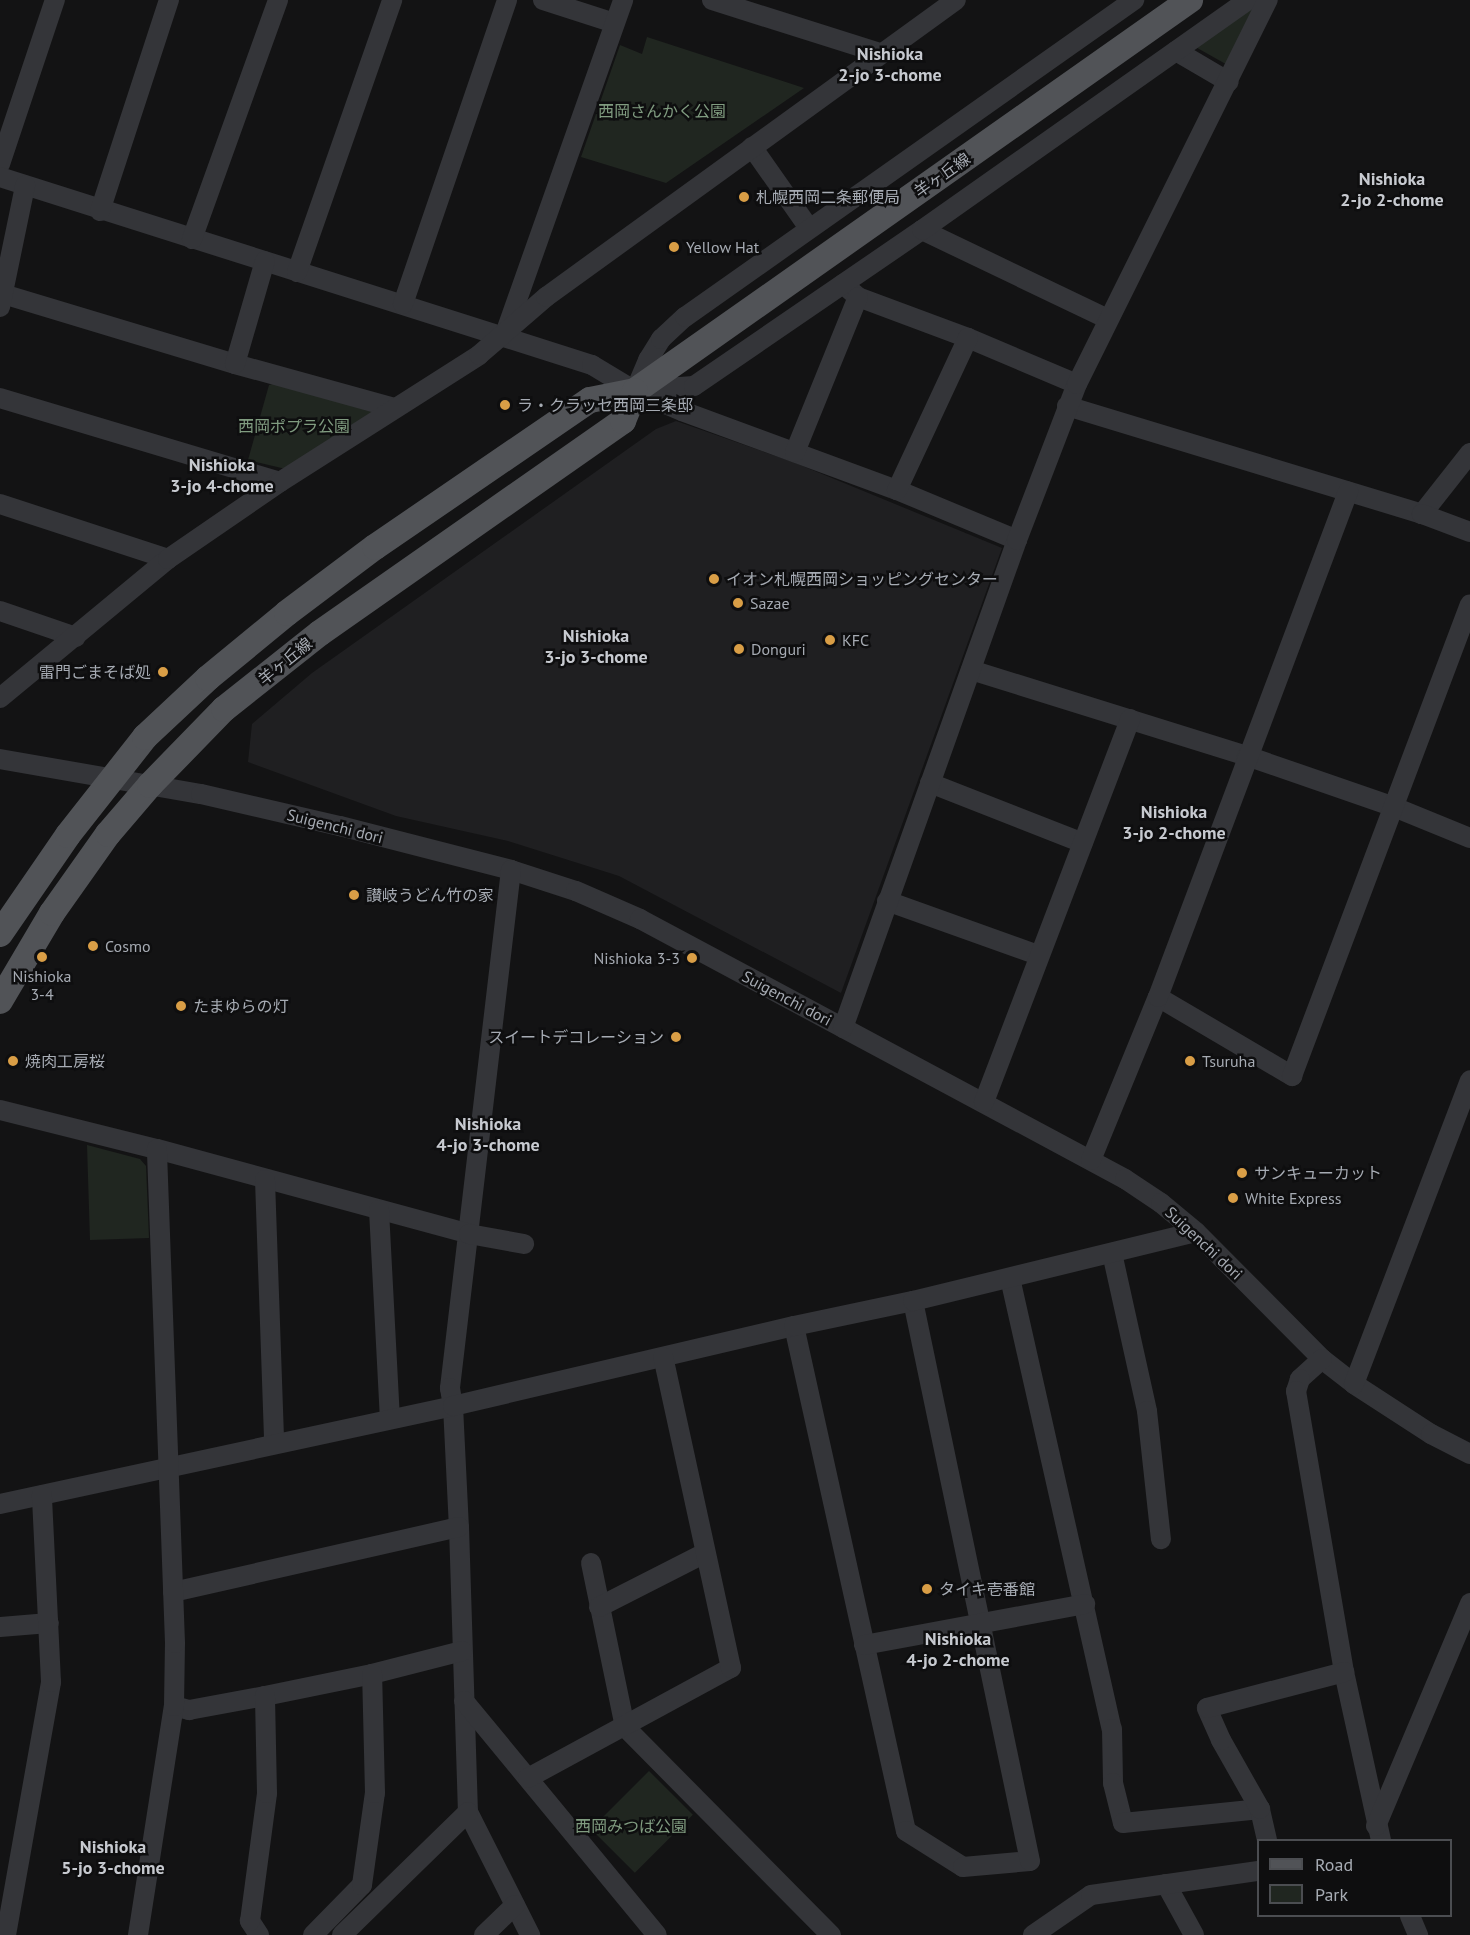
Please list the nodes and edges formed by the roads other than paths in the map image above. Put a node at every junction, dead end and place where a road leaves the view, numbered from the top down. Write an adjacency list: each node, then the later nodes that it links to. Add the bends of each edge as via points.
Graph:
1 (55, 0): 19 (street)
2 (169, 0): 22 (street)
3 (278, 0): 25 (street)
4 (392, 0): 27 (street)
5 (507, 0): 30 (street)
6 (543, 0): 14 (street)
7 (623, 0): 14 (street)
8 (712, 0): 16 (street)
9 (956, 0): 16 (street)
10 (1134, 0): 23 (street)
11 (1190, 0): 36 (main road, 羊ヶ丘線)
12 (1248, 0): 15 (street)
13 (1268, 0): 17 (street)
14 (614, 23): 32 (street)
15 (1176, 51): 17 (street); 24 (street)
16 (880, 53): 18 (street)
17 (1229, 82): 31 (street)
18 (752, 147): 23 (street); 32 (street, via 546,297)
19 (0, 164)
20 (0, 177): 21 (street)
21 (25, 186): 22 (street); 29 (street)
22 (100, 211): 25 (street)
23 (808, 228): 36 (street, via 669,332 648,360)
24 (922, 230): 28 (street); 31 (street)
25 (192, 239): 26 (street)
26 (265, 261): 27 (street); 34 (street)
27 (297, 272): 30 (street)
28 (850, 290): 33 (street); 36 (street, via 694,386); 40 (street)
29 (1, 301): 34 (street)
30 (403, 304): 32 (street)
31 (1108, 319): 35 (street)
32 (505, 336): 36 (street, via 592,365); 39 (street)
33 (968, 338): 35 (street); 43 (street)
34 (235, 364): 39 (street)
35 (1077, 384): 38 (street)
36 (635, 391): 40 (street); 58 (main road, 羊ヶ丘線, via 590,400 366,554 208,678 146,737); 60 (main road, 羊ヶ丘線, via 623,421 320,633 224,710)
37 (0, 398): 42 (street)
38 (1067, 406): 44 (street); 48 (street)
39 (395, 408): 42 (street)
40 (795, 452): 43 (street)
41 (1470, 453): 46 (street)
42 (280, 482): 49 (street)
43 (897, 490): 48 (street)
44 (1348, 492): 46 (street); 56 (street)
45 (0, 504): 49 (street)
46 (1422, 514): 47 (street)
47 (1470, 532)
48 (1017, 540): 53 (street)
49 (168, 559): 52 (street)
50 (1470, 604): 61 (street)
51 (0, 611): 52 (street)
52 (76, 637): 54 (street)
53 (971, 670): 55 (street); 59 (street)
54 (0, 698)
55 (1130, 719): 56 (street); 63 (street)
56 (1247, 756): 61 (street); 68 (street)
57 (0, 759): 58 (street, Suigenchi dori)
58 (112, 778): 60 (street, Suigenchi dori); 66 (main road, 羊ヶ丘線)
59 (930, 783): 63 (street); 65 (street)
60 (150, 785): 64 (street, Suigenchi dori, via 287,813); 69 (main road, 羊ヶ丘線, via 108,834 52,914)
61 (1394, 807): 62 (street); 68 (street, via 1292,1076)
62 (1470, 838)
63 (1083, 843): 67 (street)
64 (511, 870): 70 (street, Suigenchi dori, via 576,891 640,919); 79 (street)
65 (887, 900): 67 (street); 70 (street)
66 (0, 934)
67 (1038, 955): 72 (street)
68 (1158, 997): 75 (street)
69 (0, 1001)
70 (843, 1028): 72 (street, Suigenchi dori)
71 (1470, 1080): 87 (street)
72 (984, 1102): 75 (street, Suigenchi dori)
73 (0, 1110): 74 (street)
74 (157, 1149): 76 (street); 92 (street)
75 (1090, 1160): 78 (street, Suigenchi dori, via 1161,1203)
76 (264, 1180): 77 (street); 90 (street)
77 (379, 1210): 79 (street); 89 (street)
78 (1197, 1232): 81 (street); 86 (street, Suigenchi dori)
79 (469, 1234): 80 (street); 88 (street, via 453,1349)
80 (524, 1244)
81 (1112, 1253): 82 (street); 96 (street, via 1147,1411)
82 (1010, 1278): 83 (street); 101 (street)
83 (913, 1301): 84 (street); 103 (street)
84 (794, 1326): 85 (street); 106 (street)
85 (663, 1357): 88 (street); 97 (street)
86 (1322, 1359): 87 (street, Suigenchi dori); 108 (street, via 1300,1379 1296,1391)
87 (1354, 1384): 91 (street, Suigenchi dori, via 1431,1434)
88 (453, 1406): 89 (street); 95 (street)
89 (390, 1419): 90 (street)
90 (274, 1443): 92 (street)
91 (1470, 1454)
92 (167, 1469): 93 (street); 99 (street)
93 (42, 1495): 94 (street); 104 (street)
94 (0, 1504)
95 (459, 1527): 99 (street); 107 (street)
96 (1161, 1539)
97 (705, 1553): 102 (street); 113 (street, via 731,1668)
98 (591, 1563): 102 (street)
99 (173, 1592): 112 (street)
100 (1470, 1603): 117 (street)
101 (1085, 1605): 103 (street); 115 (street, via 1113,1729 1113,1783 1123,1823)
102 (599, 1607): 113 (street)
103 (981, 1622): 106 (street); 106 (street, via 1030,1861 963,1867 906,1831)
104 (49, 1623): 105 (street); 123 (street, via 51,1682)
105 (0, 1627)
106 (864, 1645)
107 (462, 1652): 109 (street); 111 (street)
108 (1344, 1672): 115 (street, via 1207,1708); 117 (street)
109 (372, 1674): 110 (street); 126 (street, via 375,1793 363,1885)
110 (265, 1696): 112 (street, via 189,1710); 125 (street, via 267,1793 250,1921)
111 (464, 1701): 114 (street); 116 (street)
112 (174, 1706): 124 (street)
113 (625, 1727): 114 (street); 131 (street)
114 (528, 1778): 130 (street)
115 (1260, 1809): 118 (street)
116 (468, 1812): 121 (street); 127 (street)
117 (1379, 1833)
118 (1267, 1839)
119 (1257, 1871): 120 (street)
120 (1166, 1884): 132 (street, via 1091,1895); 133 (street)
121 (514, 1905): 128 (street); 129 (street)
122 (1410, 1917): 134 (street)
123 (7, 1932)
124 (138, 1935)
125 (260, 1935)
126 (313, 1935)
127 (342, 1935)
128 (484, 1935)
129 (530, 1935)
130 (657, 1935)
131 (831, 1935)
132 (1034, 1935)
133 (1194, 1935)
134 (1418, 1935)

